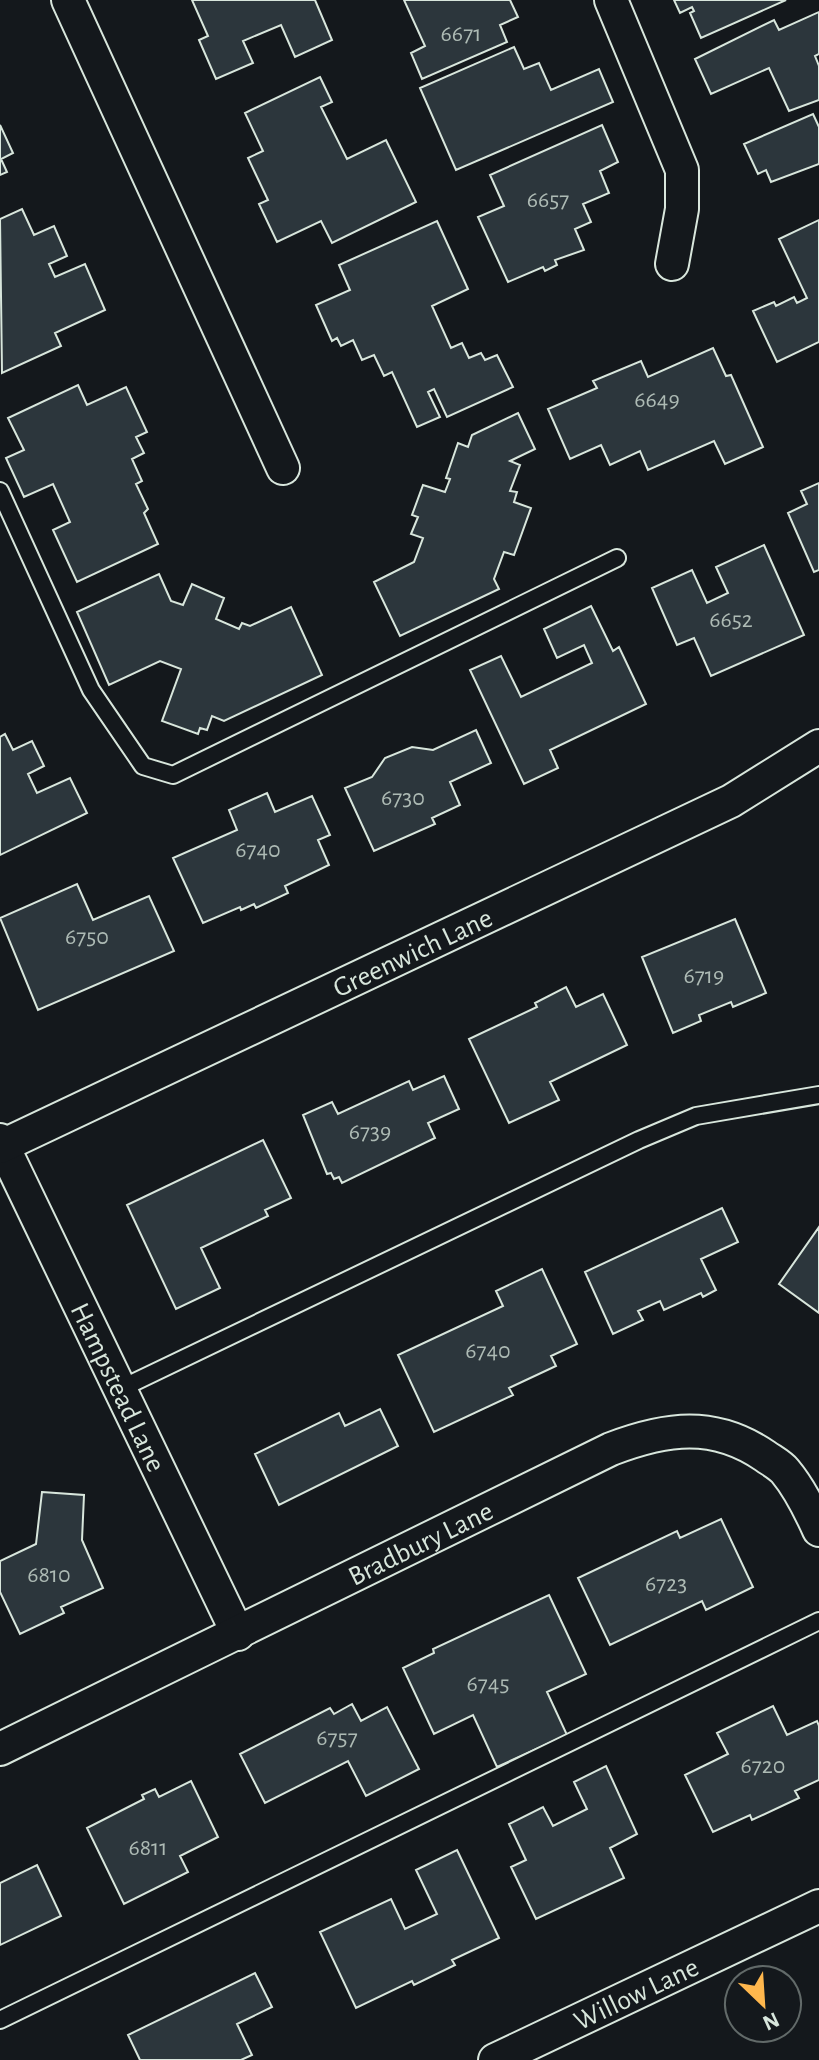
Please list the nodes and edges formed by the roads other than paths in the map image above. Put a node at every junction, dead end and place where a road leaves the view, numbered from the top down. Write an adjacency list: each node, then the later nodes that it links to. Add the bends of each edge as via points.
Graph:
1 (68, 0): 4 (street)
2 (611, 0): 3 (street, via 682,170 682,209)
3 (672, 264)
4 (283, 468)
5 (0, 491): 6 (lane, via 91,690 143,766 173,775)
6 (617, 558)
7 (819, 746): 9 (street, Greenwich Lane, via 731,801)
8 (819, 1095): 10 (lane, via 696,1116)
9 (1, 1145): 10 (street, Hampstead Lane)
10 (120, 1389): 13 (street, Hampstead Lane)
11 (819, 1530): 13 (street, Bradbury Lane, via 783,1468 750,1445 687,1430 648,1435)
12 (819, 1621): 16 (lane)
13 (238, 1634): 14 (street, Bradbury Lane)
14 (0, 1749)
15 (819, 1906): 17 (street, Willow Lane)
16 (0, 2020)
17 (495, 2060)

